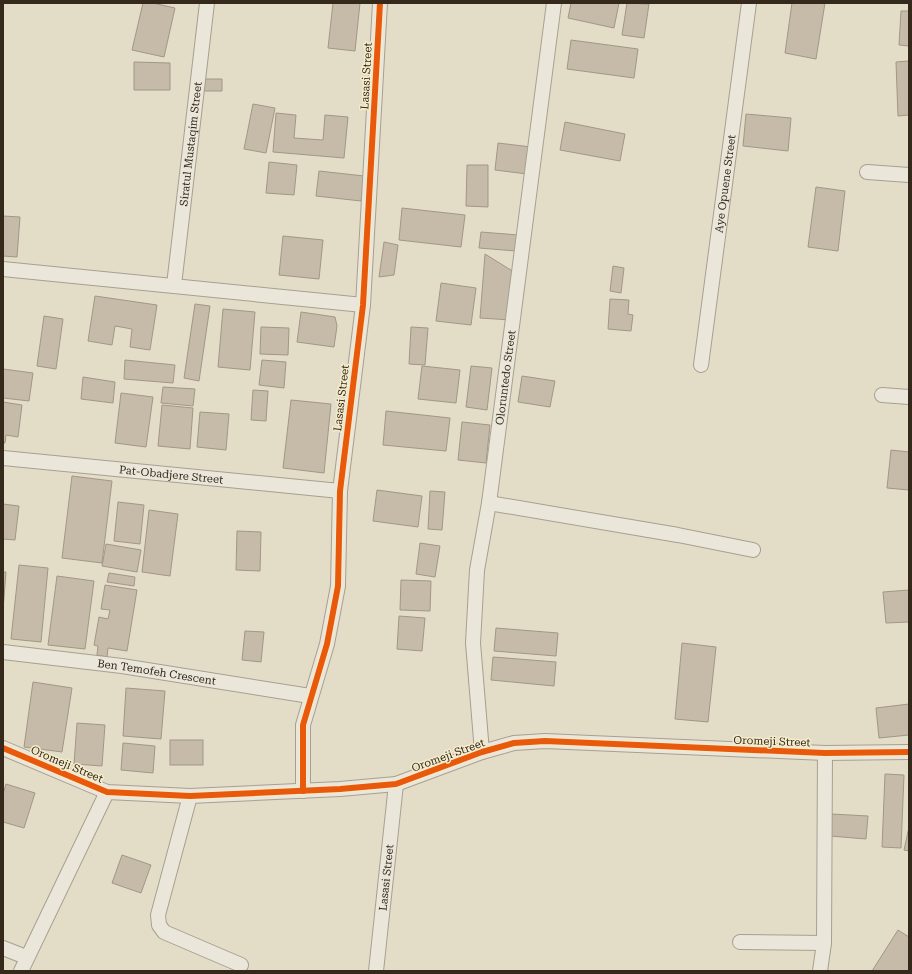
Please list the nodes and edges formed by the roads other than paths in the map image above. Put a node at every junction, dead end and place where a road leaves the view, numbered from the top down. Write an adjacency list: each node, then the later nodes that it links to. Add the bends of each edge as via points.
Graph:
1 (207, 3): 8 (street, Siratul Mustaqim Street)
2 (380, 3): 9 (street, Lasasi Street)
3 (554, 3): 15 (street, Oloruntedo Street)
4 (749, 3): 10 (street, Aye Opuene Street)
5 (867, 172): 6 (street)
6 (909, 175)
7 (3, 269): 8 (street)
8 (174, 285): 9 (street)
9 (363, 305): 14 (street, Lasasi Street)
10 (700, 365)
11 (882, 395): 12 (street)
12 (909, 397)
13 (3, 458): 14 (street, Pat-Obadjere Street)
14 (340, 491): 18 (street, Lasasi Street, via 338,586 326,644)
15 (489, 503): 16 (street); 20 (street, Oloruntedo Street, via 477,570 473,642)
16 (753, 550)
17 (3, 652): 18 (street, Ben Temofeh Crescent, via 122,666)
18 (310, 696): 24 (street, Lasasi Street, via 302,732)
19 (3, 748): 25 (street, Oromeji Street)
20 (482, 752): 22 (street, Oromeji Street, via 514,743 545,741); 23 (street, Oromeji Street)
21 (909, 752): 22 (street, Oromeji Street)
22 (825, 753): 28 (street)
23 (396, 784): 24 (street, Oromeji Street); 33 (street, Lasasi Street)
24 (303, 791): 26 (street, Oromeji Street)
25 (107, 792): 26 (street, Oromeji Street); 30 (street)
26 (190, 796): 31 (street, via 158,915 159,925 164,932)
27 (740, 942): 28 (street)
28 (824, 943): 34 (street)
29 (3, 948): 30 (street)
30 (26, 958): 32 (street)
31 (241, 965)
32 (21, 971)
33 (376, 971)
34 (820, 971)

